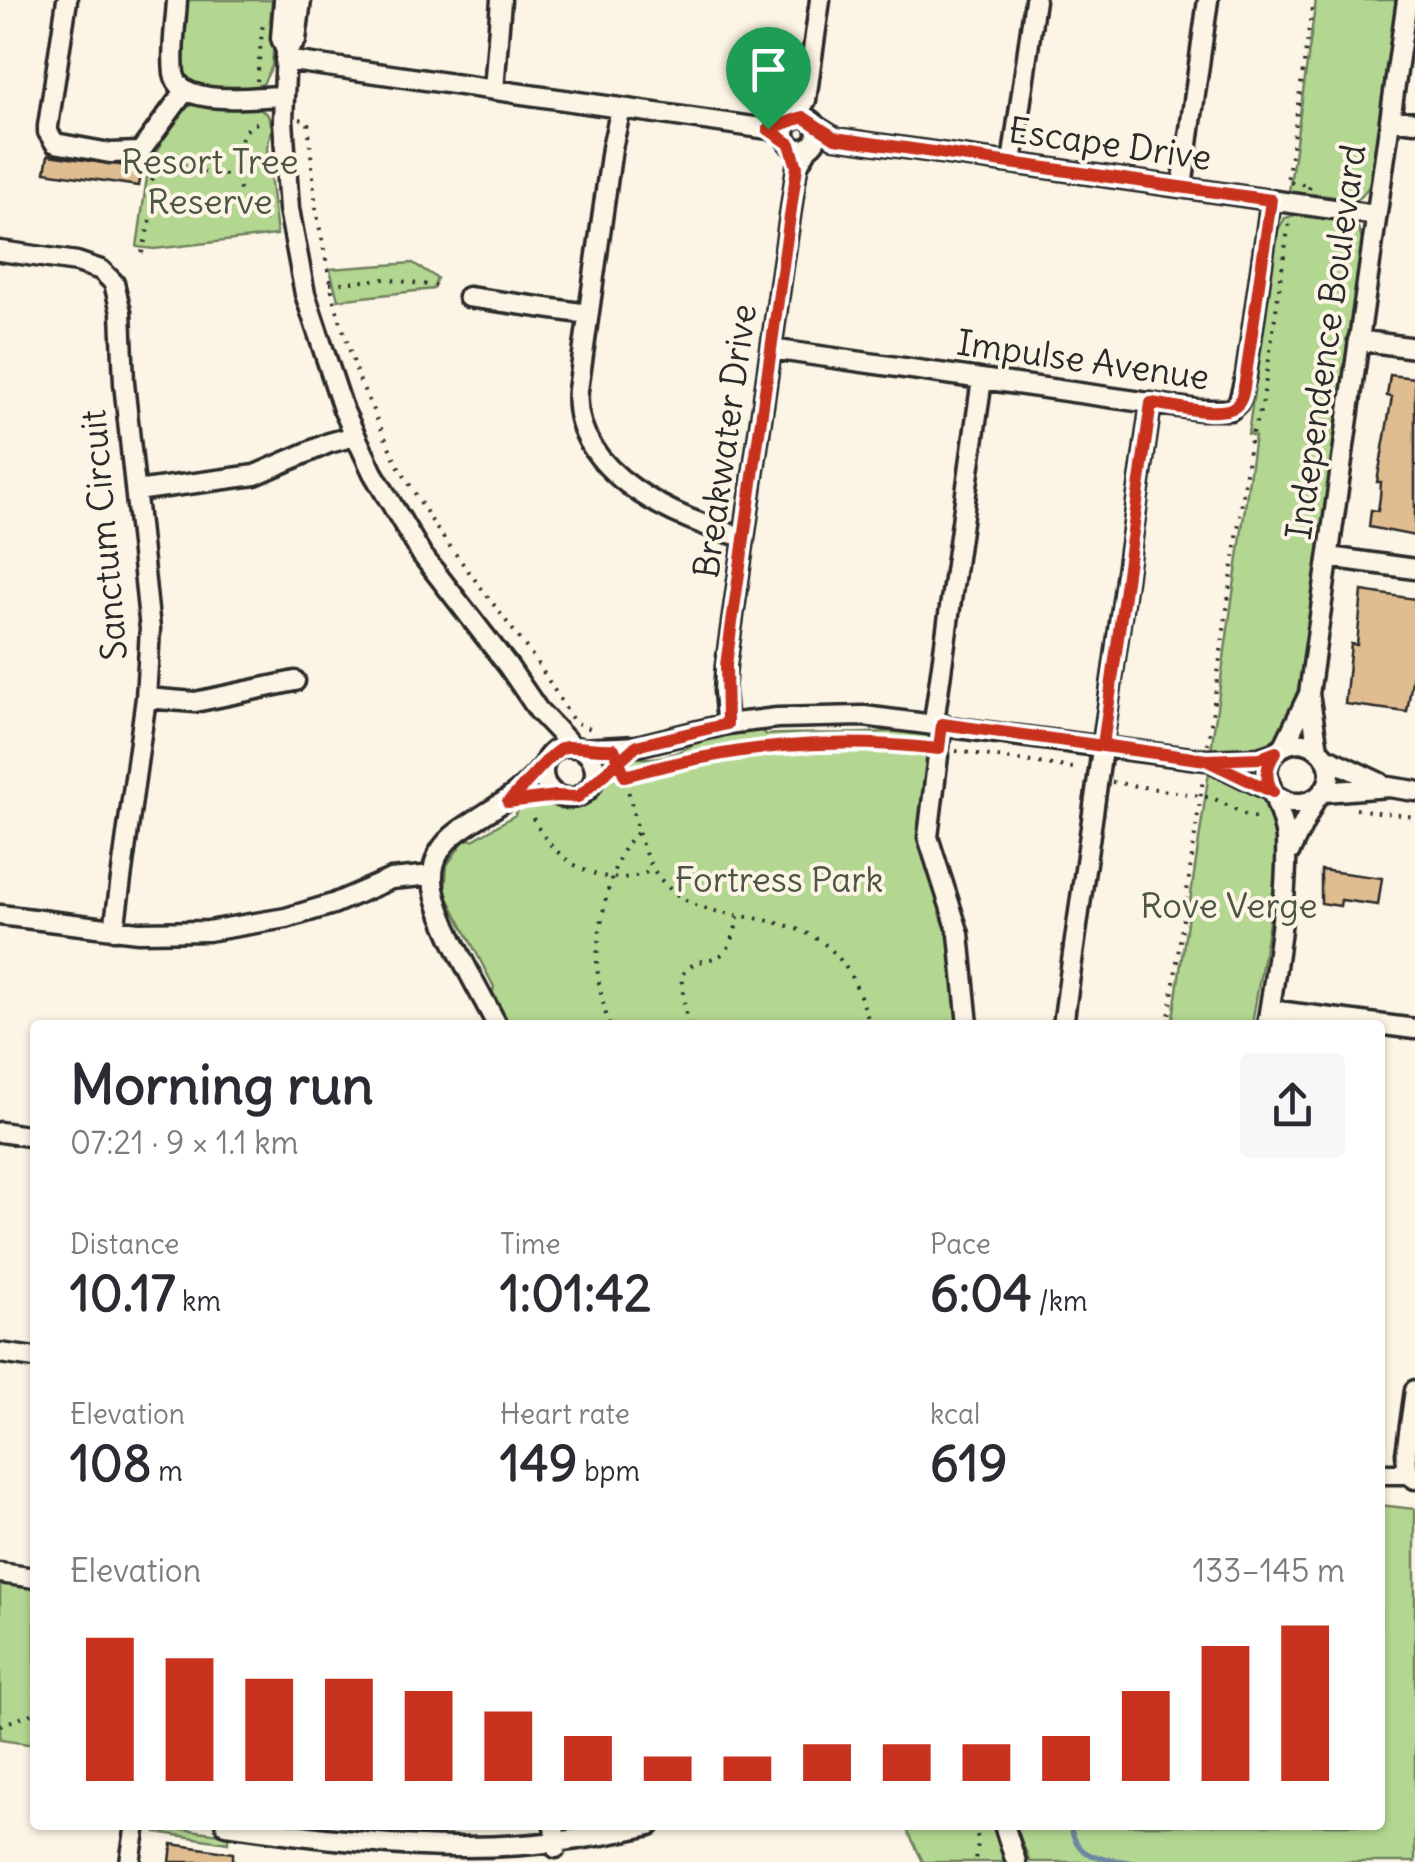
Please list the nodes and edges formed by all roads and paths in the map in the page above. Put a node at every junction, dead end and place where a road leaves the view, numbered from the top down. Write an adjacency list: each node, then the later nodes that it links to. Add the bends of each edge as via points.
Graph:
1 (66, 0): 22 (street, via 51,138 124,155)
2 (177, 0): 14 (street, via 174,70)
3 (501, 0): 13 (street)
4 (820, 0): 21 (street, Breakwater Drive)
5 (1035, 0): 23 (street)
6 (1208, 0): 27 (street)
7 (1313, 0): 26 (path, via 1287,182)
8 (1407, 0): 17 (street, Independence Boulevard)
9 (292, 3): 11 (street, via 296,40)
10 (263, 16): 12 (path)
11 (286, 60): 13 (street, Escape Drive); 15 (street)
12 (257, 82)
13 (491, 89): 16 (street, Escape Drive)
14 (185, 91): 15 (street); 22 (street)
15 (283, 96): 43 (street, via 297,254 314,325)
16 (618, 107): 21 (street, Escape Drive); 37 (street)
17 (1390, 119): 19 (street); 29 (street, Independence Boulevard)
18 (308, 121): 34 (path)
19 (1415, 122)
20 (258, 123): 25 (path, via 242,137)
21 (801, 134): 23 (street, Escape Drive); 40 (street, Breakwater Drive)
22 (147, 146): 24 (path)
23 (1012, 163): 27 (street, Escape Drive)
24 (154, 169): 25 (path, via 176,162); 33 (path, via 154,208)
25 (235, 176): 30 (path, via 249,206)
26 (1310, 185)
27 (1182, 187): 28 (street, Escape Drive)
28 (1271, 200): 29 (street, Escape Drive); 42 (street, Impulse Avenue, via 1240,402 1218,411)
29 (1375, 215): 38 (street, Independence Boulevard)
30 (266, 221)
31 (1304, 224): 54 (path, via 1289,222)
32 (0, 251): 44 (street, Sanctum Circuit, via 101,262 119,276)
33 (142, 253)
34 (330, 284): 35 (path, via 385,279); 62 (path, via 364,390 424,510 574,722 606,728)
35 (436, 286)
36 (468, 296): 37 (street)
37 (588, 314): 45 (street, via 577,401 590,444 666,510)
38 (1358, 340): 39 (street); 46 (street, Independence Boulevard)
39 (1415, 348)
40 (771, 349): 41 (street, Impulse Avenue); 45 (street, Breakwater Drive)
41 (982, 379): 42 (street, Impulse Avenue); 52 (street)
42 (1151, 403): 55 (street)
43 (353, 432): 44 (street, via 254,475); 51 (street, via 414,542)
44 (136, 491): 50 (street, Sanctum Circuit, via 149,610)
45 (744, 537): 53 (street, Breakwater Drive, via 724,681)
46 (1328, 557): 47 (street); 49 (street, Independence Boulevard)
47 (1415, 569)
48 (295, 681): 50 (street, via 195,702)
49 (1309, 694): 58 (street, Independence Boulevard); 59 (street, Independence Boulevard)
50 (146, 698): 81 (street, Sanctum Circuit)
51 (538, 710): 56 (street); 61 (street)
52 (938, 723): 53 (street, via 821,716); 55 (street); 57 (street)
53 (727, 724): 62 (street, via 636,746)
54 (1209, 736)
55 (1103, 745): 60 (street); 63 (street)
56 (577, 748): 61 (street, via 558,748); 62 (street); 64 (street, via 592,760)
57 (939, 749): 62 (path, via 790,743); 63 (path); 87 (street, via 928,838 959,934)
58 (1280, 749): 59 (street, via 1301,742); 60 (street, via 1260,758); 67 (street, via 1267,767)
59 (1321, 753): 65 (street); 69 (street, via 1330,775)
60 (1206, 760): 67 (street)
61 (546, 761): 68 (street, via 546,786); 70 (street)
62 (619, 761): 64 (street); 74 (path)
63 (1098, 776): 88 (street); 89 (path, via 1201,796)
64 (593, 782): 68 (street, via 578,797)
65 (1390, 787): 66 (street); 69 (street)
66 (1415, 791)
67 (1275, 794): 69 (street, via 1295,804); 75 (street)
68 (556, 796): 70 (street)
69 (1319, 796): 75 (street)
70 (508, 802): 77 (street, via 444,844)
71 (1404, 816): 73 (path)
72 (534, 818): 78 (path, via 562,857)
73 (1415, 818)
74 (638, 833): 76 (path); 78 (path, via 627,841)
75 (1286, 860): 82 (street)
76 (654, 870): 78 (path); 80 (path, via 682,899)
77 (432, 875): 81 (street, via 392,879 260,924); 83 (street, via 442,912)
78 (614, 878): 84 (path, via 598,952)
79 (0, 914): 81 (street)
80 (738, 916): 85 (path, via 723,956 688,967 681,976); 86 (path, via 818,938 848,974)
81 (114, 930)
82 (1268, 1018): 90 (street)
83 (494, 1020)
84 (608, 1020)
85 (686, 1020)
86 (868, 1020)
87 (968, 1020)
88 (1064, 1020)
89 (1169, 1020)
90 (1295, 1020)
91 (1385, 1027): 92 (street)
92 (1415, 1029)
93 (0, 1132): 94 (street)
94 (30, 1136)
95 (0, 1353): 96 (street)
96 (30, 1357)
97 (1415, 1390): 99 (street, via 1406,1454)
98 (1385, 1474): 99 (street)
99 (1412, 1477)
100 (0, 1573): 101 (street)
101 (30, 1577)
102 (30, 1715): 103 (path)
103 (0, 1725)
104 (135, 1830): 113 (street)
105 (263, 1830): 112 (street)
106 (556, 1830): 111 (street)
107 (566, 1830): 111 (street)
108 (630, 1830): 111 (street)
109 (975, 1830): 114 (path)
110 (1006, 1830): 115 (street)
111 (564, 1846): 112 (street)
112 (480, 1858)
113 (130, 1862)
114 (976, 1862)
115 (1016, 1862)

